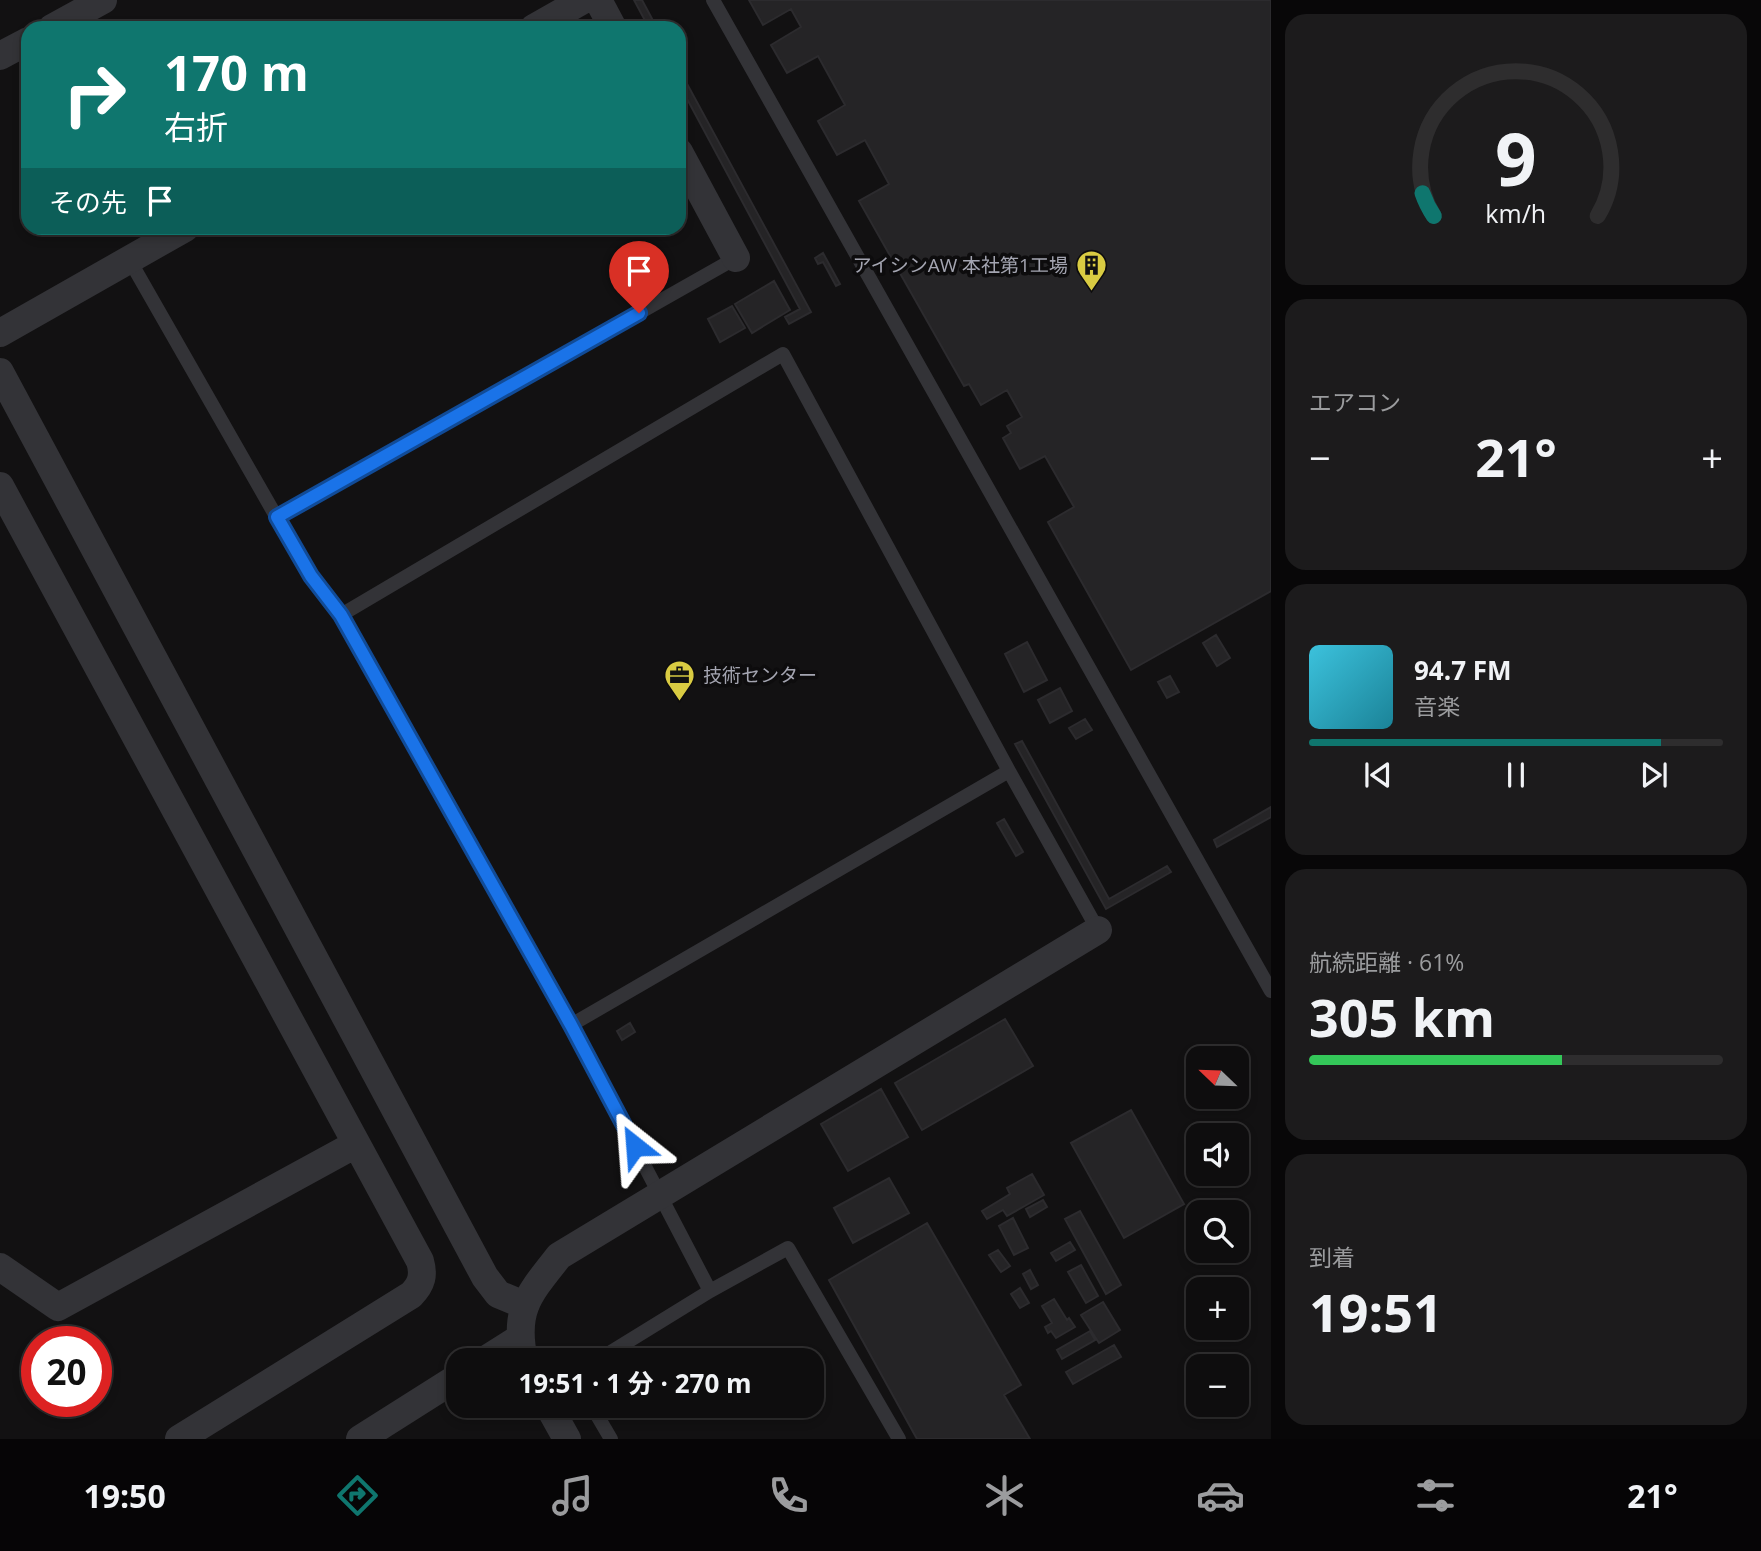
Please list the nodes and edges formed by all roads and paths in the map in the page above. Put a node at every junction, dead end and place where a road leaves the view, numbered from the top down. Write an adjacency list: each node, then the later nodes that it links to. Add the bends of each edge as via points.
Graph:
1 (103, 0): 5 (street)
2 (583, 0): 6 (street)
3 (598, 0): 7 (street)
4 (713, 0): 21 (lane)
5 (64, 21)
6 (546, 21)
7 (609, 21)
8 (21, 45): 9 (street)
9 (0, 56)
10 (686, 165): 12 (street)
11 (172, 235): 13 (street)
12 (736, 258): 17 (lane)
13 (129, 259): 14 (street); 17 (lane)
14 (0, 333)
15 (0, 372): 27 (street, via 485,1278 498,1294)
16 (0, 486): 23 (street)
17 (277, 517): 18 (lane, via 311,576)
18 (341, 615): 19 (lane, via 783,354); 22 (lane)
19 (1009, 771): 20 (lane); 22 (lane)
20 (1098, 930): 24 (street)
21 (1271, 991)
22 (571, 1025): 24 (lane)
23 (356, 1144): 25 (street, via 58,1307); 33 (street, via 420,1261 418,1288)
24 (660, 1195): 26 (lane); 27 (street, via 559,1256)
25 (0, 1267)
26 (710, 1291): 29 (lane); 37 (lane, via 788,1248)
27 (524, 1305): 28 (street, via 519,1329)
28 (522, 1348)
29 (617, 1348)
30 (446, 1385): 34 (street)
31 (555, 1418): 35 (street)
32 (599, 1418): 36 (lane)
33 (179, 1439)
34 (360, 1439)
35 (567, 1439)
36 (611, 1439)
37 (898, 1439)

